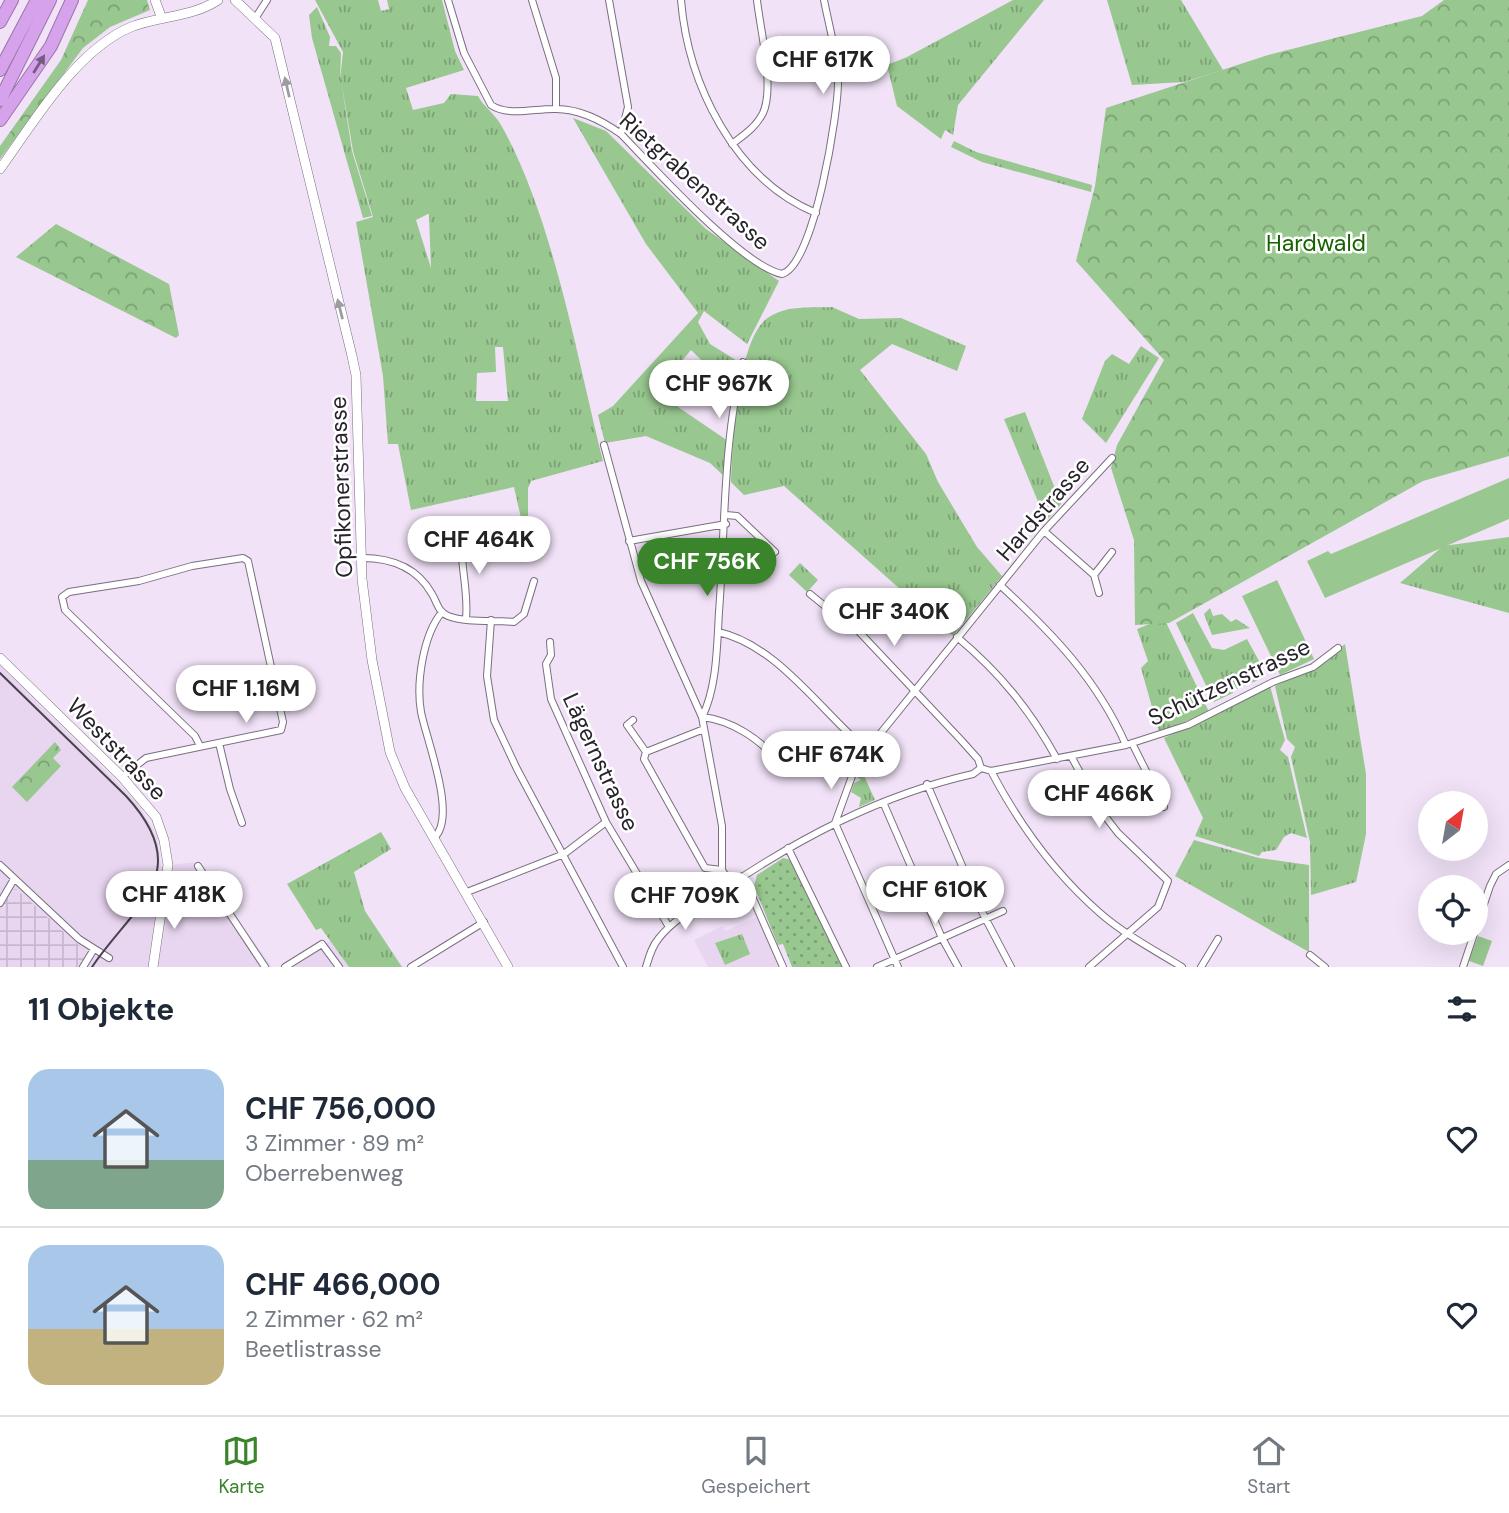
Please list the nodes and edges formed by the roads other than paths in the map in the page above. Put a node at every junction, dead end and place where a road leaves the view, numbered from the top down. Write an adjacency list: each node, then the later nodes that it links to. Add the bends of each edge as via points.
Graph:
1 (12, 0): 17 (highway)
2 (37, 0): 18 (highway)
3 (50, 0): 19 (highway)
4 (72, 0): 21 (highway, one-way to 4, via 46,54)
5 (155, 0): 16 (street)
6 (218, 0): 16 (street, via 200,10)
7 (235, 0): 15 (street, Opfikonerstrasse)
8 (267, 0): 15 (street)
9 (448, 0): 20 (street, Rietgrabenstrasse, via 464,52 491,105 508,111)
10 (532, 0): 20 (street, via 556,78)
11 (609, 0): 22 (street, via 627,96)
12 (681, 0): 23 (street, via 683,27 699,84)
13 (757, 0): 23 (street, via 766,104 758,121)
14 (824, 0): 25 (street, via 838,82)
15 (256, 17): 36 (street, Opfikonerstrasse, one-way to 15, via 356,375 277,43)
16 (162, 19): 24 (street, via 129,28 97,47)
17 (0, 22)
18 (0, 70)
19 (0, 100)
20 (556, 108): 22 (street, Rietgrabenstrasse, via 594,117)
21 (0, 120)
22 (621, 134): 25 (street, Rietgrabenstrasse, via 716,229 761,264 782,274 794,265)
23 (733, 144): 25 (street, via 774,186)
24 (0, 169)
25 (816, 213)
26 (743, 362): 29 (street, via 734,407)
27 (604, 445): 33 (street)
28 (1112, 458): 32 (street, Hardstrasse)
29 (726, 514): 30 (street); 34 (street, via 737,516)
30 (726, 524): 33 (street); 47 (street)
31 (463, 531): 44 (street)
32 (1044, 531): 37 (street); 39 (street, Hardstrasse)
33 (629, 541): 53 (street, via 641,580)
34 (775, 552)
35 (1112, 552): 37 (street)
36 (362, 558): 42 (street, via 379,557 404,566 425,584); 73 (street, Opfikonerstrasse, via 368,632 390,752)
37 (1094, 575): 40 (street)
38 (534, 581): 45 (street, via 520,618 514,622)
39 (1000, 585): 48 (street, Hardstrasse); 57 (street, via 1076,659)
40 (1099, 593)
41 (810, 594): 43 (street)
42 (442, 612): 44 (street); 73 (street, via 423,660 419,685 440,789 442,828)
43 (836, 615): 46 (street, via 839,621); 46 (street, via 845,609)
44 (466, 618): 45 (street)
45 (491, 620): 75 (street, via 487,676 494,720)
46 (848, 620): 52 (street)
47 (718, 632): 53 (street, via 708,705); 59 (street, via 765,656 814,695)
48 (957, 638): 52 (street, Hardstrasse); 62 (street, via 1017,694)
49 (550, 642): 70 (street, Lägernstrasse, via 546,664 551,699)
50 (1338, 648): 57 (street, Schützenstrasse, via 1313,667 1188,725)
51 (0, 659): 66 (street, Weststrasse)
52 (915, 693): 59 (street, Hardstrasse); 64 (street, via 978,759)
53 (702, 718): 55 (street); 63 (street, via 718,719 746,734 770,751)
54 (633, 720): 60 (street, via 627,725)
55 (704, 729): 60 (street); 79 (street, via 722,826)
56 (219, 743): 58 (street); 58 (street, via 281,730 283,722 249,565 243,558 65,594 61,603 65,610); 71 (street)
57 (1129, 744): 61 (street, Schützenstrasse); 69 (street, Schützenstrasse)
58 (200, 746): 66 (street, via 146,758)
59 (867, 750): 72 (street, Hardstrasse, via 855,768)
60 (646, 752): 79 (street, via 644,759 701,862 709,870)
61 (1071, 756): 62 (street, Schützenstrasse); 89 (street, via 1118,833 1168,881 1158,907)
62 (1057, 759): 65 (street, Schützenstrasse)
63 (778, 763)
64 (981, 768): 65 (street, Schützenstrasse); 67 (street)
65 (990, 771): 89 (street, via 1050,861 1101,914)
66 (122, 777): 97 (street, Weststrasse, via 156,817 167,854)
67 (927, 784): 68 (street); 86 (street)
68 (883, 802): 72 (street); 90 (street)
69 (1164, 807)
70 (606, 822): 75 (street); 88 (street, Lägernstrasse)
71 (242, 823)
72 (835, 823): 74 (street); 95 (street)
73 (434, 838): 83 (street, Opfikonerstrasse)
74 (788, 848): 80 (street); 106 (street)
75 (564, 854): 83 (street); 103 (street)
76 (0, 865): 81 (street)
77 (198, 866): 98 (street)
78 (1509, 866): 115 (street, via 1496,874 1490,886)
79 (722, 870): 82 (street)
80 (743, 877): 82 (street); 105 (street)
81 (15, 878): 84 (street); 92 (street)
82 (731, 884): 88 (street)
83 (467, 892): 87 (street, Opfikonerstrasse)
84 (0, 903)
85 (1003, 911): 86 (street)
86 (985, 918): 90 (street); 110 (street)
87 (484, 922): 101 (street); 102 (street, Opfikonerstrasse)
88 (669, 928): 104 (street, via 658,939)
89 (1129, 934): 111 (street); 112 (street)
90 (942, 938): 95 (street); 109 (street)
91 (1218, 939): 113 (street)
92 (94, 949): 94 (street); 96 (street)
93 (1310, 955): 114 (street)
94 (109, 958)
95 (895, 959): 107 (street); 108 (street)
96 (83, 967)
97 (153, 967)
98 (265, 967)
99 (285, 967): 100 (street, via 322,944)
100 (339, 967)
101 (411, 967)
102 (508, 967)
103 (623, 967)
104 (646, 967)
105 (783, 967)
106 (846, 967)
107 (877, 967)
108 (898, 967)
109 (958, 967)
110 (1011, 967)
111 (1089, 967)
112 (1182, 967)
113 (1201, 967)
114 (1325, 967)
115 (1464, 967)

